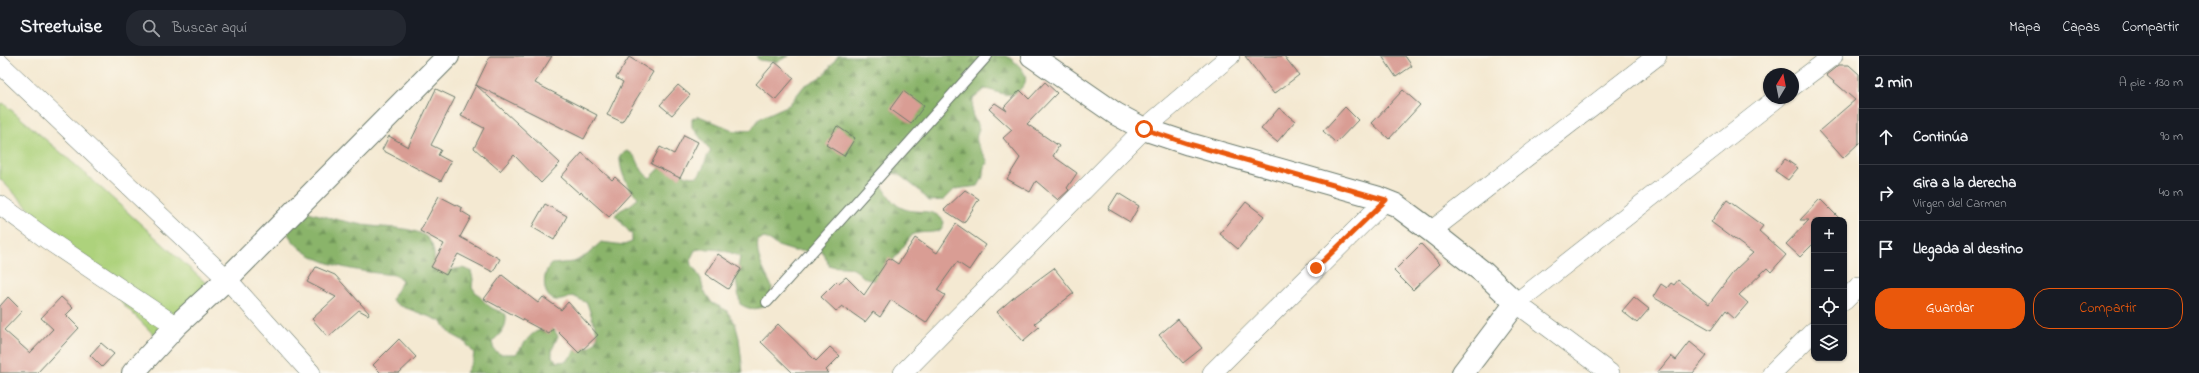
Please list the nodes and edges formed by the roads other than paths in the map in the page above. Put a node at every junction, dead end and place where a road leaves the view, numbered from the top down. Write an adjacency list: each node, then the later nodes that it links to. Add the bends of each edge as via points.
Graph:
1 (448, 56): 14 (street)
2 (987, 56): 17 (lane)
3 (1032, 56): 10 (street, via 1116,114)
4 (1230, 56): 10 (street)
5 (1657, 56): 13 (street)
6 (1833, 56): 8 (street)
7 (0, 64): 14 (street)
8 (1799, 82)
9 (1769, 104): 18 (street)
10 (1144, 129): 11 (street); 23 (street)
11 (1386, 200): 13 (street); 24 (street)
12 (0, 206): 19 (street)
13 (1431, 231): 18 (street)
14 (227, 279): 19 (street); 22 (street)
15 (1859, 286): 16 (street)
16 (1847, 298)
17 (767, 302)
18 (1516, 302): 25 (street); 26 (street)
19 (176, 326): 21 (street)
20 (1811, 334): 27 (street)
21 (138, 371)
22 (311, 373)
23 (903, 373)
24 (1212, 373)
25 (1464, 373)
26 (1610, 373)
27 (1772, 373)

